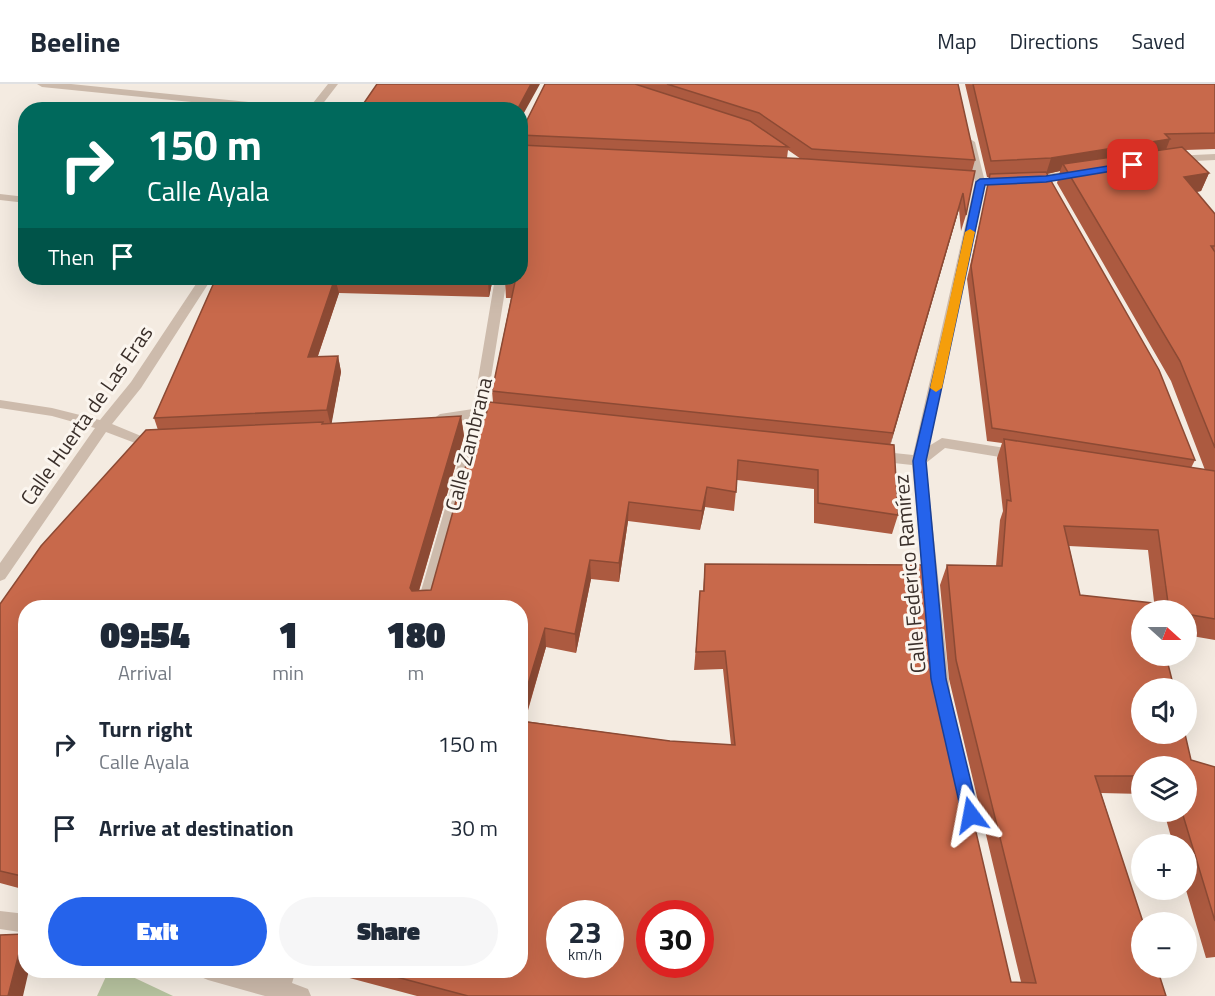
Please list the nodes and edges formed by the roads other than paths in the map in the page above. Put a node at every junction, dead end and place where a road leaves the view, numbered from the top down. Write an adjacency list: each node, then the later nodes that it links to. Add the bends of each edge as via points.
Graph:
1 (42, 84): 3 (street)
2 (333, 84): 4 (street)
3 (225, 102)
4 (318, 102)
5 (968, 134): 22 (street, Calle Federico Ramírez, via 980,181)
6 (1215, 157): 7 (street)
7 (1164, 160)
8 (1090, 172): 9 (street, via 1049,184)
9 (1022, 180)
10 (0, 197): 11 (street)
11 (18, 199)
12 (201, 285): 18 (street, Calle Huerta de Las Eras, via 136,385)
13 (500, 285): 15 (street, Calle Zambrana)
14 (0, 404): 18 (street, via 32,407)
15 (479, 413): 16 (street); 17 (street); 24 (street, Calle Zambrana)
16 (515, 417)
17 (424, 421)
18 (103, 426): 19 (street, via 147,443); 23 (street, Calle Huerta de Las Eras)
19 (171, 442)
20 (860, 454): 22 (street)
21 (1036, 458): 22 (street, via 942,443)
22 (920, 461): 25 (street, Calle Federico Ramírez)
23 (0, 576)
24 (426, 600)
25 (944, 702)
26 (0, 920): 27 (street)
27 (18, 923)
28 (247, 978): 29 (street)
29 (281, 985): 30 (street)
30 (301, 996)

